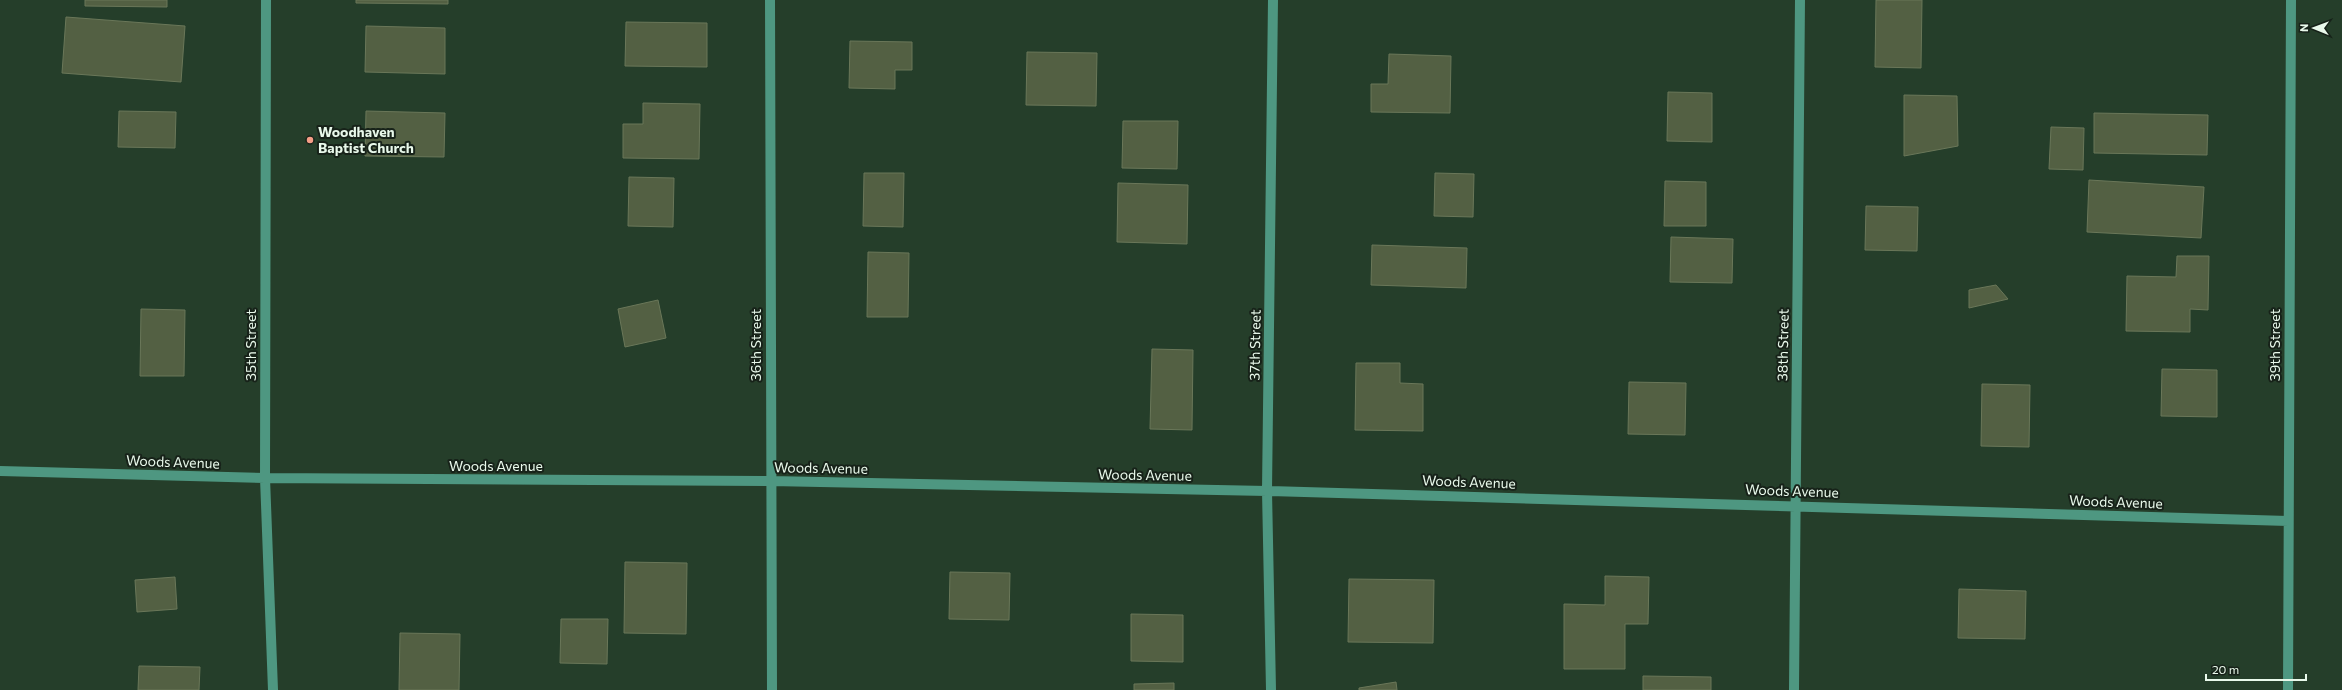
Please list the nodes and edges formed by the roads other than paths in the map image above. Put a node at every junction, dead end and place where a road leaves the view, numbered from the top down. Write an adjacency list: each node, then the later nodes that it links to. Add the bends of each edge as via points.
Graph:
1 (266, 0): 7 (street, 35th Street)
2 (770, 0): 8 (street, 36th Street)
3 (1273, 0): 9 (street, 37th Street)
4 (1800, 0): 10 (street, 38th Street)
5 (2291, 0): 11 (street, 39th Street)
6 (0, 471): 7 (street, Woods Avenue)
7 (265, 478): 8 (street, Woods Avenue); 12 (street, 35th Street)
8 (771, 481): 9 (street, Woods Avenue); 13 (street, 36th Street)
9 (1267, 491): 10 (street, Woods Avenue); 14 (street, 37th Street)
10 (1796, 506): 11 (street, Woods Avenue); 15 (street, 38th Street)
11 (2288, 521): 16 (street, 39th Street)
12 (273, 690)
13 (772, 690)
14 (1271, 690)
15 (1794, 690)
16 (2288, 690)

